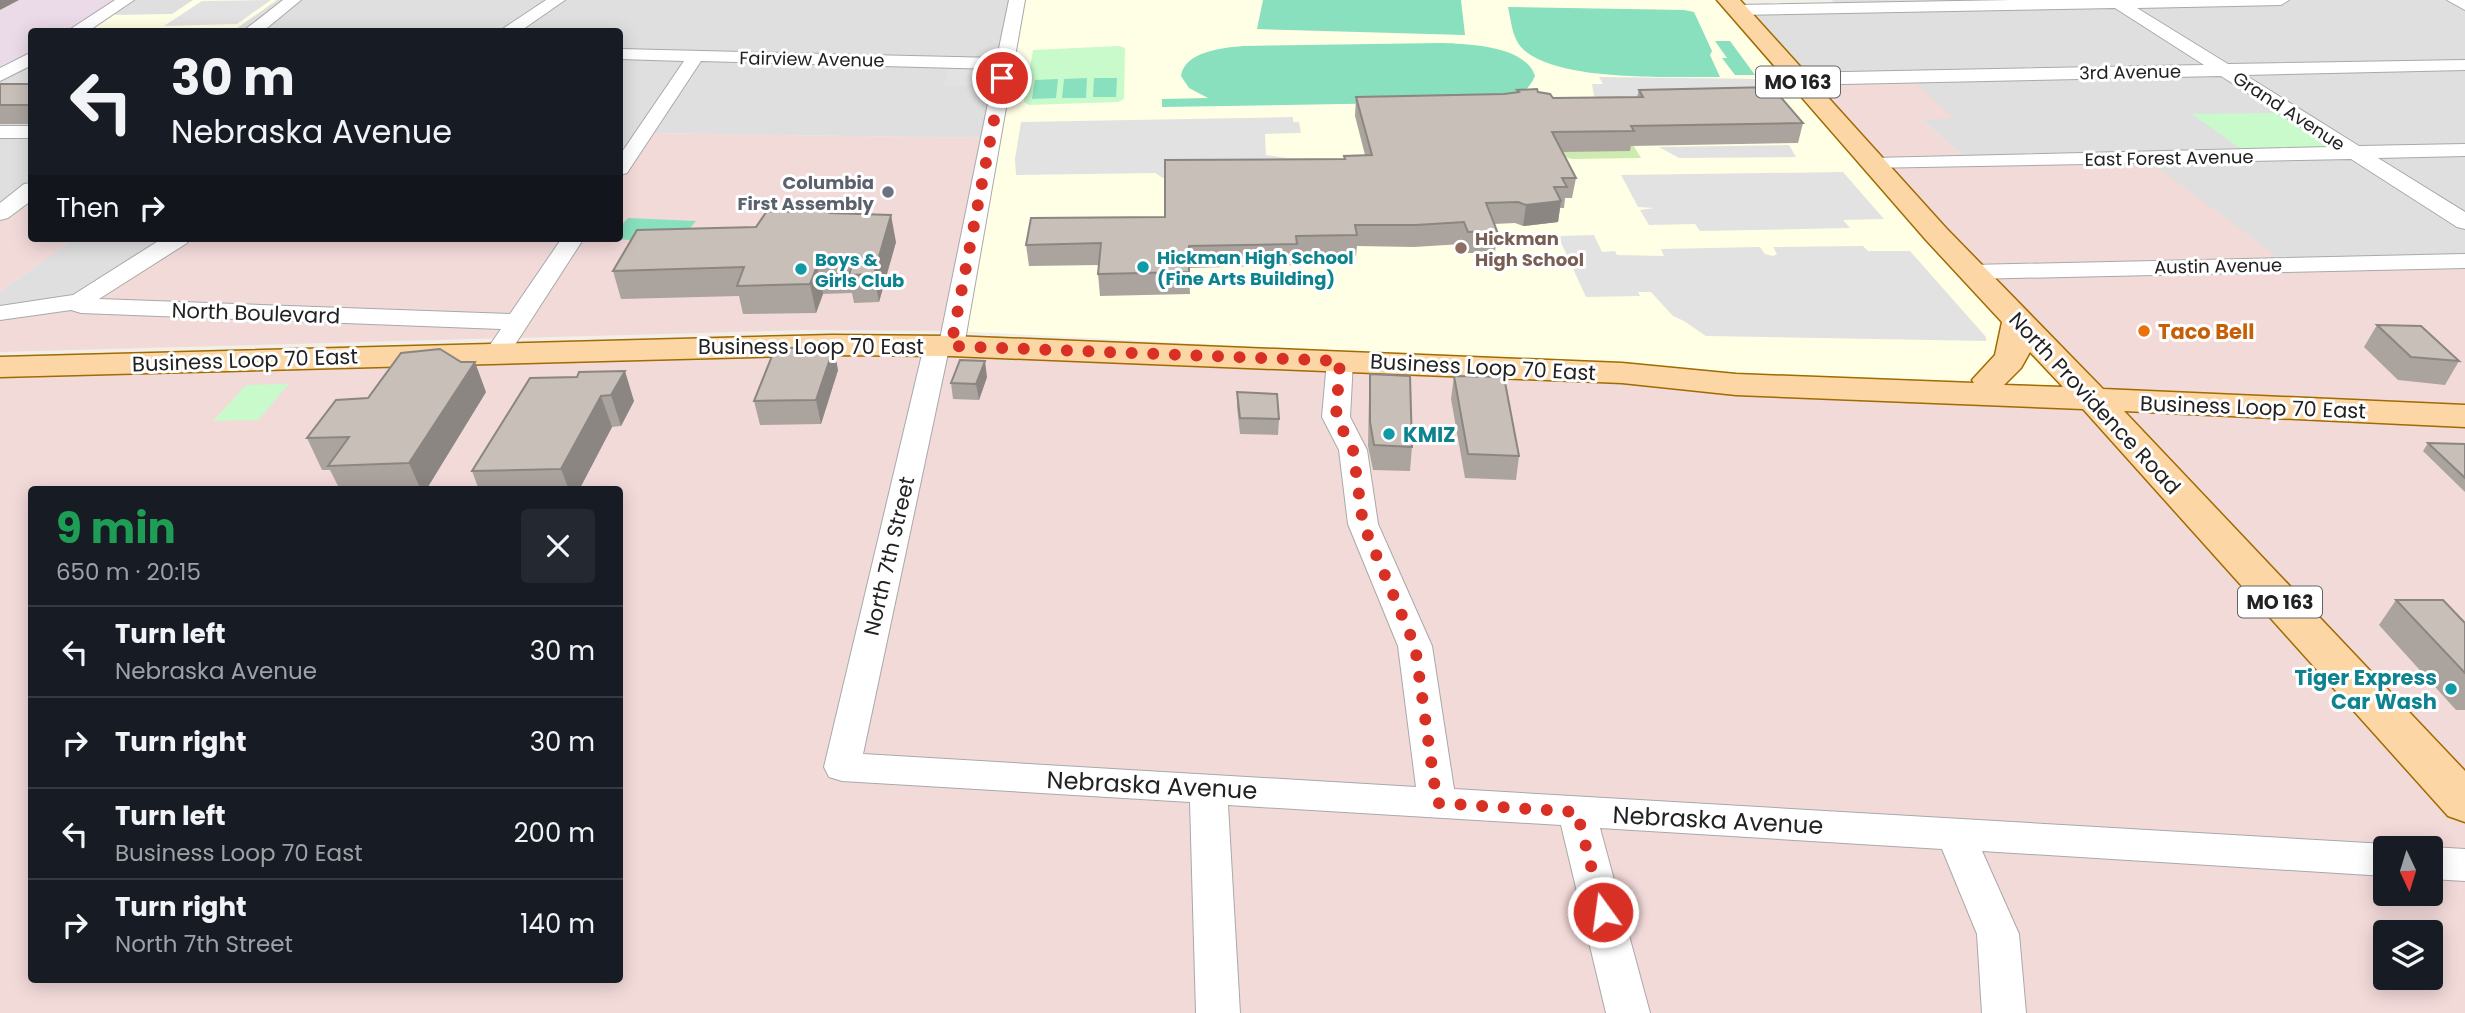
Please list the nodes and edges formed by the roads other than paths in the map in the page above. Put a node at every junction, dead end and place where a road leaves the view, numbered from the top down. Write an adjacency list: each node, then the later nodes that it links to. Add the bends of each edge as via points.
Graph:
1 (126, 0): 11 (street)
2 (293, 0): 12 (street)
3 (557, 0): 13 (street)
4 (1017, 0): 17 (street, North 7th Street)
5 (2280, 0): 7 (street)
6 (2455, 0): 10 (street)
7 (2116, 1): 8 (street); 19 (street, Grand Avenue)
8 (1893, 4): 9 (street)
9 (1732, 5): 21 (main road, North Providence Road / MO 163)
10 (2465, 5)
11 (80, 28)
12 (255, 28)
13 (512, 28)
14 (623, 54): 15 (street, Fairview Avenue)
15 (696, 56): 17 (street, Fairview Avenue); 27 (street)
16 (28, 59): 20 (street)
17 (1004, 64): 39 (street, North 7th Street)
18 (2465, 65): 19 (street, 3rd Avenue)
19 (2225, 70): 21 (street, 3rd Avenue); 25 (street, Grand Avenue)
20 (0, 76)
21 (1795, 79): 26 (main road, North Providence Road / MO 163)
22 (0, 132): 23 (street)
23 (28, 132)
24 (2465, 150): 25 (street, East Forest Avenue)
25 (2355, 153): 26 (street, East Forest Avenue); 30 (street, Grand Avenue)
26 (1873, 164): 34 (main road, North Providence Road / MO 163)
27 (623, 165)
28 (28, 193): 29 (street)
29 (0, 212)
30 (2465, 222)
31 (173, 242): 35 (street)
32 (570, 242): 38 (street)
33 (2465, 261): 34 (street, Austin Avenue)
34 (1972, 272): 37 (main road, North Providence Road / MO 163)
35 (80, 301): 36 (street, North Boulevard); 38 (street, North Boulevard, via 81,306)
36 (0, 313)
37 (2018, 321): 44 (main road, via 2013,357); 45 (main road, North Providence Road / MO 163)
38 (516, 322): 40 (street)
39 (944, 346): 40 (main road, Business Loop 70 East); 41 (main road, Business Loop 70 East); 50 (street, North 7th Street)
40 (498, 352): 42 (main road, Business Loop 70 East)
41 (1340, 361): 43 (main road, Business Loop 70 East); 52 (street, via 1336,417 1353,450 1363,524 1415,646)
42 (0, 367)
43 (1622, 373): 44 (main road, Business Loop 70 East, via 1733,368); 45 (main road, Business Loop 70 East, via 1685,383)
44 (1989, 380): 45 (main road, Business Loop 70 East)
45 (2087, 392): 46 (main road, Business Loop 70 East); 47 (main road, Business Loop 70 East); 49 (main road, North Providence Road / MO 163)
46 (2465, 400)
47 (2176, 404): 48 (main road, Business Loop 70 East); 49 (main road, via 2163,425)
48 (2465, 416)
49 (2156, 467): 53 (main road, North Providence Road / MO 163)
50 (842, 767): 51 (street, Nebraska Avenue)
51 (1208, 788): 52 (street, Nebraska Avenue); 59 (street)
52 (1437, 803): 54 (street, Nebraska Avenue)
53 (2465, 803)
54 (1577, 812): 55 (street, Nebraska Avenue); 60 (street)
55 (1955, 834): 56 (street, Nebraska Avenue); 61 (street, via 1998,934)
56 (2373, 859)
57 (2443, 864): 58 (street)
58 (2465, 865)
59 (1217, 1013)
60 (1628, 1013)
61 (2004, 1013)

